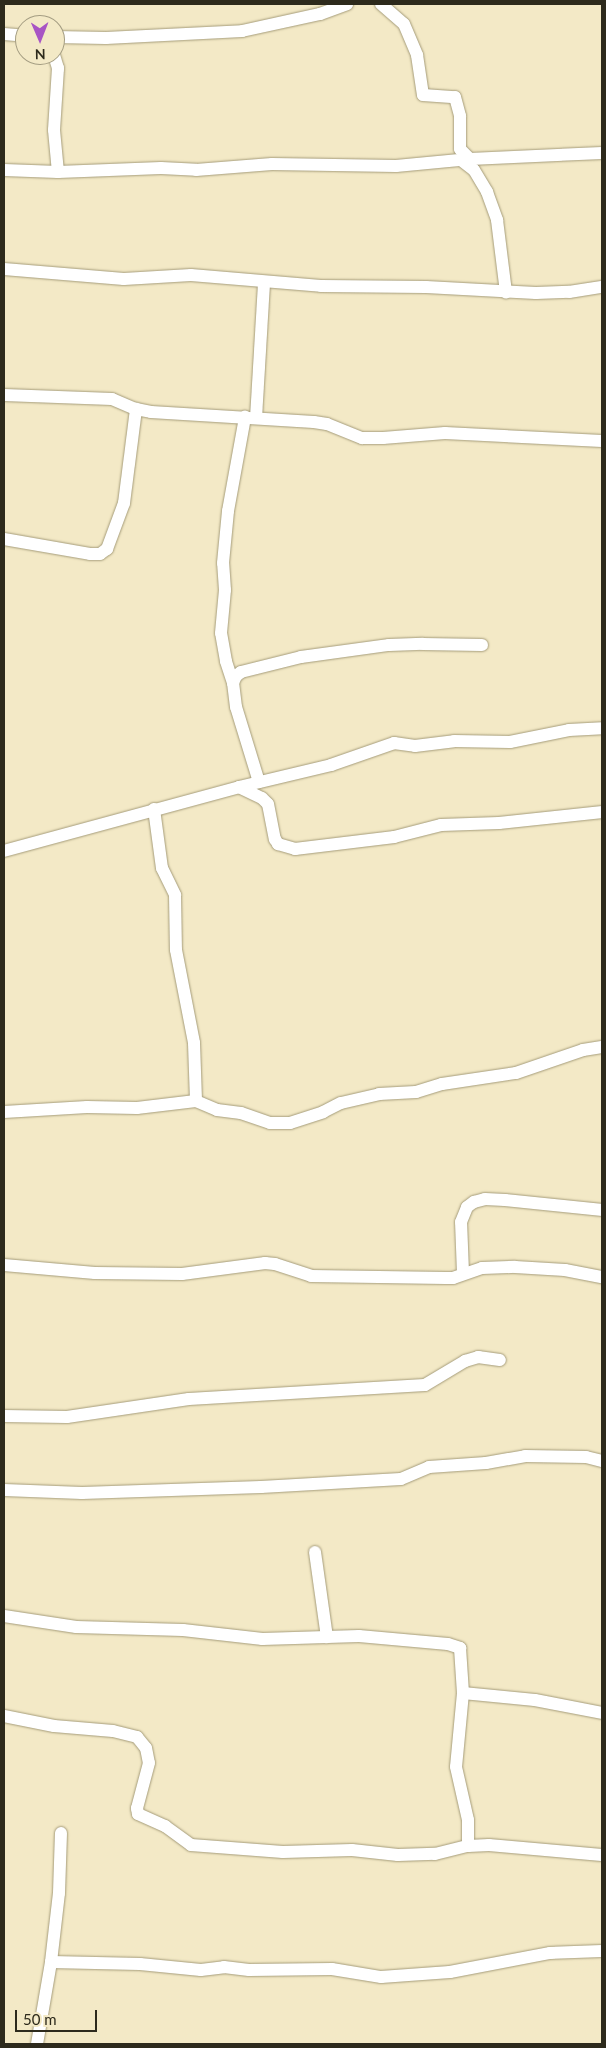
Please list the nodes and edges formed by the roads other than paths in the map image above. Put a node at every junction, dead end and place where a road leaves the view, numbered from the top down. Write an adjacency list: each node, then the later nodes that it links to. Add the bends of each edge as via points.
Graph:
1 (347, 4): 3 (street, via 320,14 242,31 106,38)
2 (381, 4): 6 (street, via 404,24 417,55 422,95 455,98 460,116)
3 (65, 36)
4 (57, 65): 8 (street, via 54,130)
5 (602, 153): 6 (street)
6 (461, 157): 8 (street, via 396,166 272,164 196,170 161,168); 12 (street, via 474,170 487,192 497,220)
7 (4, 170): 8 (street)
8 (58, 172)
9 (4, 270): 10 (street, via 124,279 191,275)
10 (264, 282): 12 (street); 15 (street)
11 (602, 287): 12 (street, via 569,292)
12 (506, 292)
13 (4, 395): 14 (street, via 112,399)
14 (136, 409): 15 (street); 17 (street, via 124,503 107,549 100,554 90,554)
15 (250, 418): 16 (street, via 327,424 362,438 445,433); 19 (street, via 224,537 225,590 221,633 228,666)
16 (602, 441)
17 (4, 539)
18 (482, 645): 19 (street, via 423,644 341,651 300,657)
19 (237, 678): 21 (street, via 236,707)
20 (602, 728): 21 (street, via 569,730 510,742 454,740 415,746 394,743 331,765)
21 (259, 782): 22 (street)
22 (239, 787): 23 (street); 24 (street, via 268,804 278,844 295,849 394,837 441,825)
23 (154, 809): 25 (street); 27 (street, via 162,868 175,895 176,950 194,1043)
24 (602, 812)
25 (4, 851)
26 (602, 1047): 27 (street, via 583,1050 516,1073 341,1103 290,1123 270,1123 241,1113 216,1110)
27 (196, 1101): 28 (street, via 137,1108 87,1107)
28 (4, 1112)
29 (602, 1210): 31 (street, via 505,1200 474,1202 462,1215)
30 (4, 1265): 31 (street, via 95,1274 182,1274 265,1263 311,1276 453,1278)
31 (463, 1273): 32 (street, via 515,1266)
32 (602, 1277)
33 (500, 1360): 34 (street, via 478,1357 465,1361 425,1385 189,1399 67,1417)
34 (4, 1416)
35 (602, 1461): 36 (street, via 586,1457 525,1456 430,1467 401,1479 261,1487 82,1493)
36 (4, 1490)
37 (315, 1552): 39 (street)
38 (4, 1616): 39 (street, via 76,1627 183,1630 262,1640)
39 (327, 1637): 40 (street, via 391,1638 460,1648)
40 (463, 1693): 41 (street, via 535,1700); 44 (street, via 456,1767 468,1820)
41 (602, 1713)
42 (4, 1716): 44 (street, via 54,1726 113,1731 137,1738 146,1748 148,1763 138,1814 165,1826 191,1845 283,1852 352,1850 398,1855 435,1854)
43 (62, 1833): 47 (street)
44 (468, 1846): 45 (street)
45 (602, 1855)
46 (602, 1951): 47 (street, via 550,1953 450,1972 381,1977 332,1969 249,1970 224,1966 201,1970 112,1962)
47 (51, 1962): 48 (street)
48 (37, 2044)

